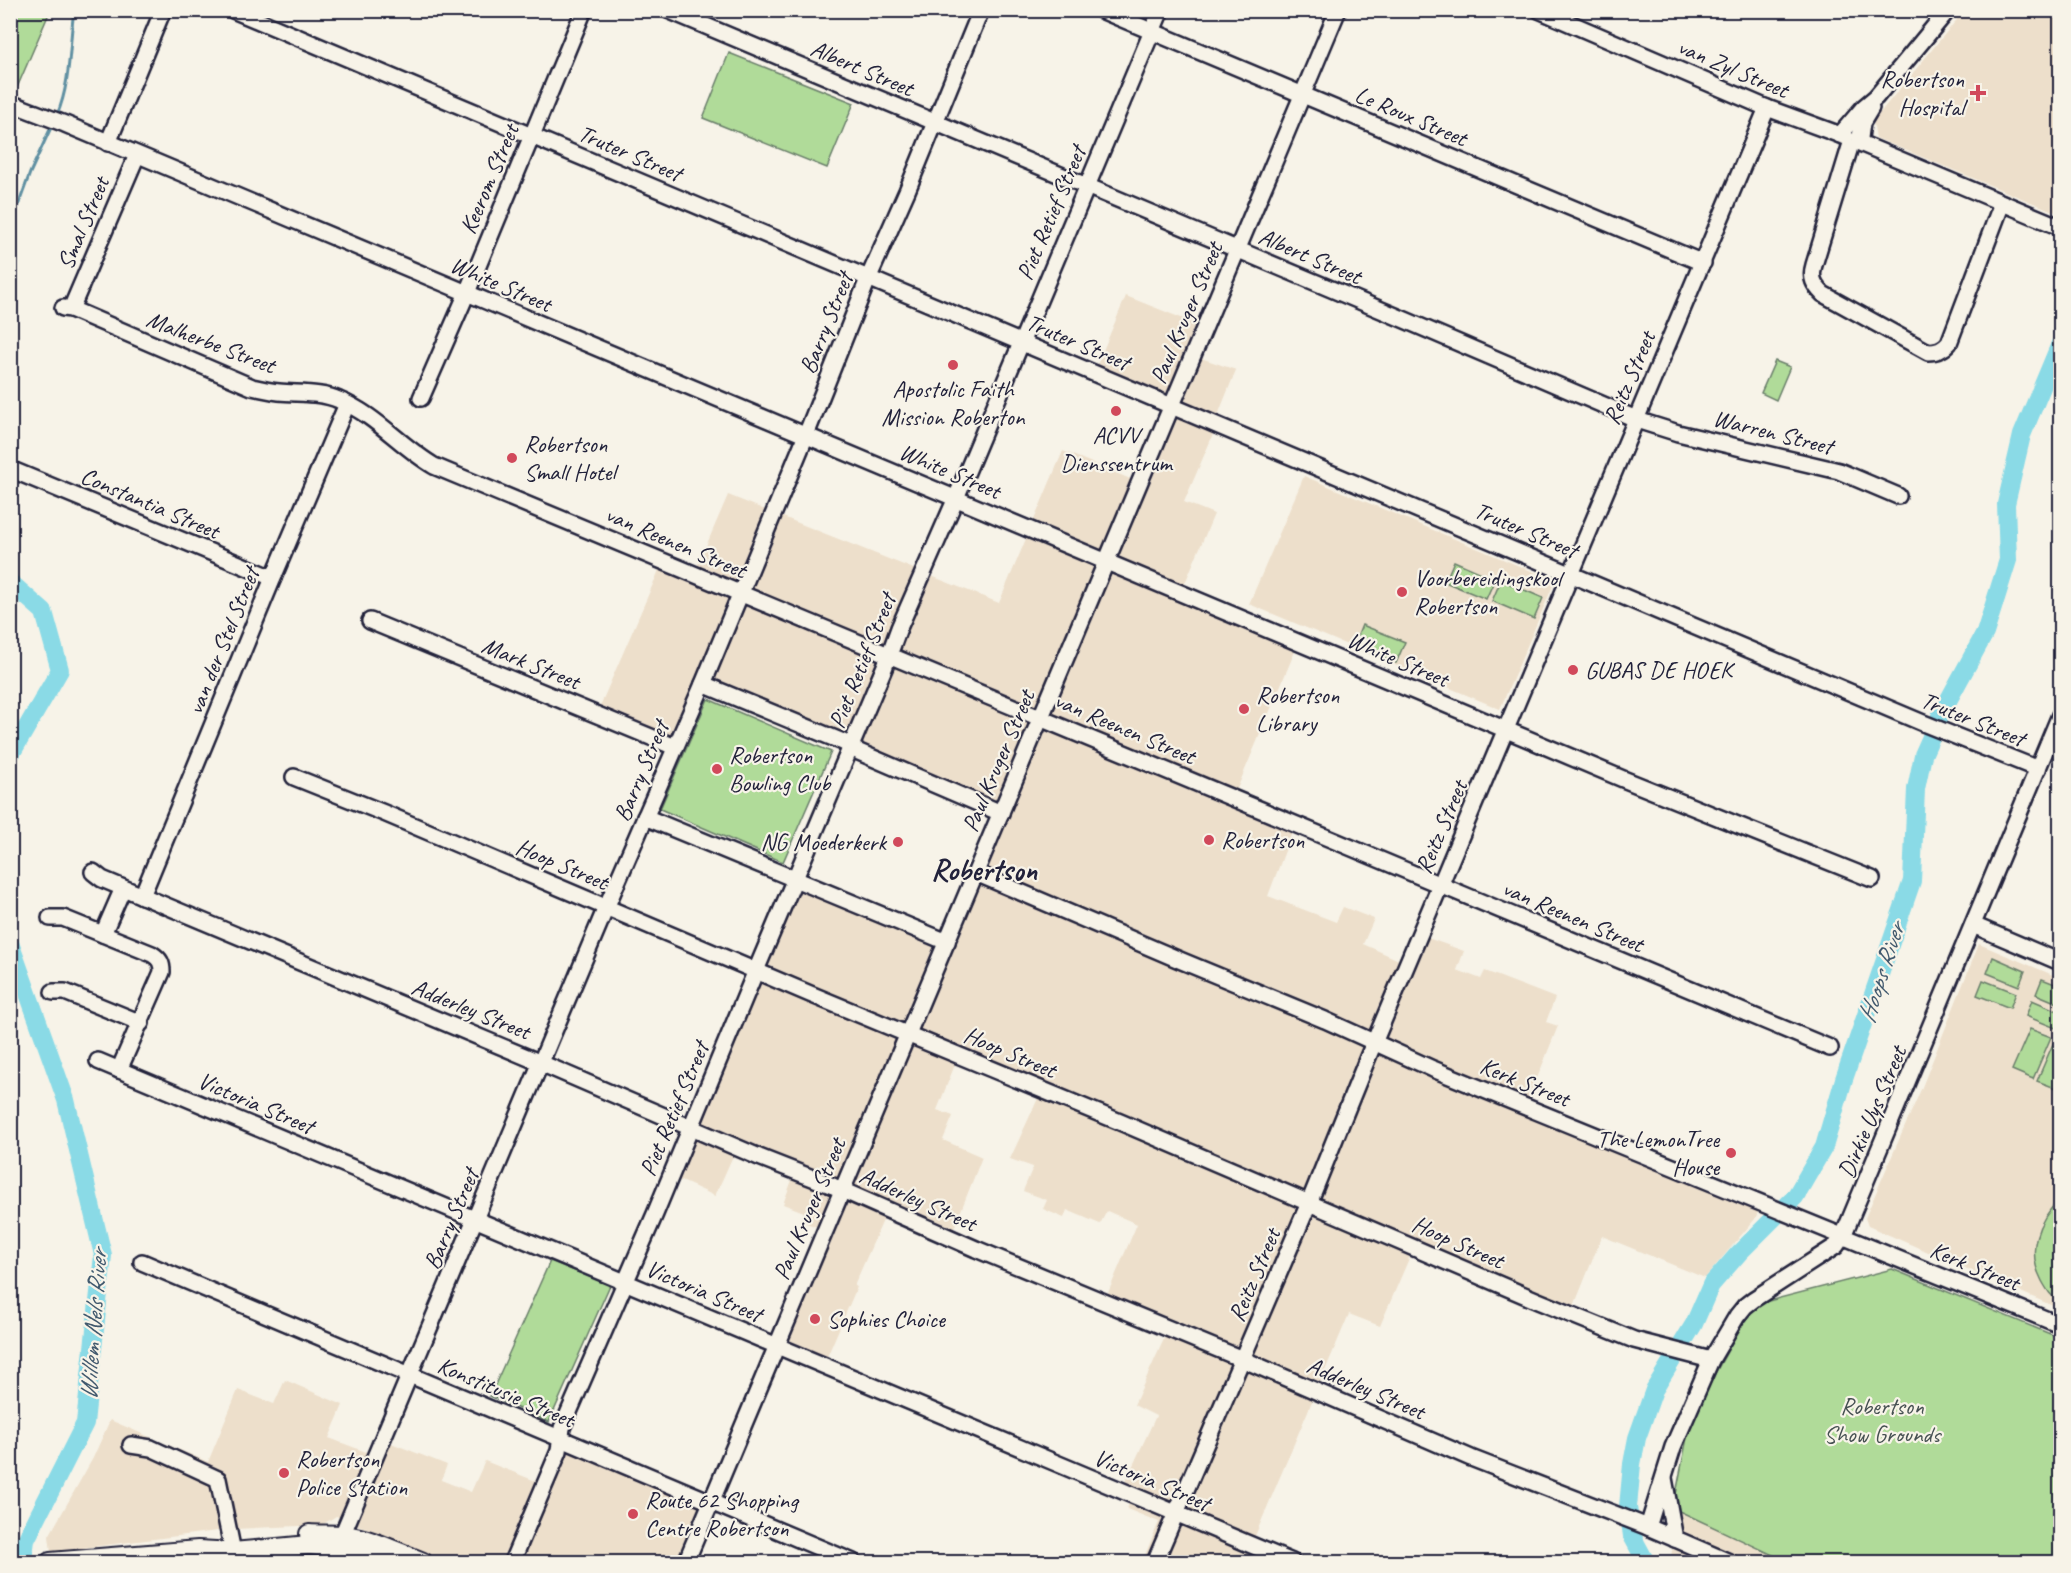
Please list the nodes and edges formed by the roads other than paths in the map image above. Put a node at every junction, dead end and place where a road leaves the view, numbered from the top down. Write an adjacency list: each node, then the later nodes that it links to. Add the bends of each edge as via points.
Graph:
1 (163, 10): 18 (street)
2 (233, 10): 16 (street, Truter Street)
3 (584, 10): 16 (street, Keerom Street)
4 (668, 10): 15 (street, Albert Street)
5 (981, 10): 15 (street, Barry Street)
6 (1101, 10): 11 (street, Le Roux Street)
7 (1161, 10): 11 (street, Piet Retief Street)
8 (1338, 10): 12 (street, Paul Kruger Street)
9 (1539, 10): 14 (street, van Zyl Street)
10 (1948, 10): 17 (street, via 1876,97)
11 (1152, 32): 12 (street, Le Roux Street); 20 (street, Piet Retief Street)
12 (1302, 95): 23 (street, Paul Kruger Street); 24 (street, Le Roux Street)
13 (10, 103): 18 (street, White Street)
14 (1767, 108): 17 (street, van Zyl Street); 24 (street, Reitz Street)
15 (934, 123): 20 (street, Albert Street); 25 (street, Barry Street)
16 (531, 137): 25 (street, Truter Street); 26 (street, Keerom Street)
17 (1851, 140): 21 (street, van Zyl Street); 21 (street, via 1814,265 1813,281 1823,294 1928,352 1944,349 1949,343)
18 (108, 143): 19 (street, White Street)
19 (137, 155): 26 (street, White Street); 27 (street, Smal Street)
20 (1086, 186): 23 (street, Albert Street); 28 (street, Piet Retief Street)
21 (2002, 203): 22 (street, van Zyl Street)
22 (2061, 227)
23 (1238, 249): 31 (street, Paul Kruger Street); 32 (street, Albert Street)
24 (1703, 263): 32 (street, Reitz Street)
25 (868, 279): 28 (street, Truter Street); 33 (street, Barry Street)
26 (466, 294): 29 (street, Keerom Street); 33 (street, White Street)
27 (67, 309): 30 (street, Malherbe Street, via 252,387 326,396)
28 (1022, 343): 31 (street, Truter Street); 36 (street, Piet Retief Street)
29 (421, 398)
30 (347, 404): 39 (street, van der Stel Street); 40 (street, van Reenen Street, via 378,422 434,466)
31 (1172, 406): 37 (street, Paul Kruger Street); 38 (street, Truter Street)
32 (1636, 419): 35 (street, Warren Street, via 1678,433 1839,471); 38 (street, Reitz Street)
33 (805, 435): 36 (street, White Street); 40 (street, Barry Street)
34 (10, 469): 39 (street, Constantia Street)
35 (1898, 496)
36 (956, 498): 37 (street, White Street); 42 (street, Piet Retief Street)
37 (1107, 562): 45 (street, Paul Kruger Street); 46 (street, White Street)
38 (1571, 574): 46 (street, Reitz Street); 49 (street, Truter Street)
39 (273, 578): 59 (street, van der Stel Street)
40 (740, 592): 42 (street, van Reenen Street); 43 (street, Barry Street)
41 (370, 621): 47 (street, Mark Street)
42 (890, 654): 45 (street, van Reenen Street); 48 (street, Piet Retief Street)
43 (703, 684): 47 (street, Barry Street); 48 (street)
44 (2061, 715): 49 (street, Dirkie Uys Street)
45 (1041, 717): 51 (street, Paul Kruger Street); 57 (street, van Reenen Street)
46 (1507, 730): 55 (street, White Street); 57 (street, Reitz Street)
47 (675, 747): 52 (street, Barry Street)
48 (851, 747): 51 (street); 56 (street, Piet Retief Street)
49 (2038, 768): 62 (street, Dirkie Uys Street)
50 (294, 777): 60 (street, Hoop Street)
51 (1001, 813): 54 (street, Paul Kruger Street)
52 (645, 817): 56 (street); 60 (street, Barry Street)
53 (93, 872): 58 (street, Adderley Street)
54 (976, 873): 64 (street, Paul Kruger Street); 70 (street, Kerk Street)
55 (1872, 879)
56 (795, 880): 64 (street); 66 (street, Piet Retief Street)
57 (1441, 885): 70 (street, Reitz Street); 71 (street, van Reenen Street)
58 (123, 888): 59 (street, Adderley Street); 63 (street)
59 (142, 896): 73 (street, Adderley Street)
60 (606, 907): 66 (street, Hoop Street); 73 (street, Barry Street)
61 (50, 918): 63 (street, via 63,918)
62 (1973, 926): 65 (street); 79 (street, Dirkie Uys Street)
63 (103, 934): 68 (street, via 160,961 162,972)
64 (947, 942): 69 (street, Paul Kruger Street)
65 (2061, 962)
66 (756, 971): 69 (street, Hoop Street); 75 (street, Piet Retief Street)
67 (53, 992): 68 (street, via 65,992)
68 (141, 1023): 74 (street)
69 (907, 1034): 76 (street, Paul Kruger Street); 77 (street, Hoop Street)
70 (1375, 1043): 77 (street, Reitz Street); 79 (street, Kerk Street)
71 (1830, 1048)
72 (98, 1061): 74 (street, Victoria Street)
73 (541, 1063): 75 (street, Adderley Street); 78 (street, Barry Street)
74 (119, 1070): 78 (street, Victoria Street)
75 (690, 1128): 76 (street, Adderley Street); 81 (street, Piet Retief Street)
76 (841, 1190): 83 (street, Paul Kruger Street); 84 (street, Adderley Street)
77 (1309, 1203): 84 (street, Reitz Street); 85 (street, Hoop Street, via 1634,1340)
78 (475, 1220): 81 (street, Victoria Street); 86 (street, Barry Street)
79 (1843, 1236): 82 (street, Kerk Street); 85 (street, Dirkie Uys Street, via 1836,1246 1745,1306)
80 (142, 1262): 86 (street, Konstitusie Street)
81 (626, 1282): 83 (street, Victoria Street); 87 (street, Piet Retief Street)
82 (2061, 1325)
83 (776, 1346): 90 (street, Paul Kruger Street); 91 (street, Victoria Street)
84 (1242, 1359): 91 (street, Reitz Street); 92 (street, Adderley Street, via 1471,1458)
85 (1712, 1360): 89 (street, Dirkie Uys Street, via 1677,1438)
86 (408, 1376): 87 (street, Konstitusie Street); 94 (street, Barry Street)
87 (561, 1438): 90 (street, Konstitusie Street); 99 (street, Piet Retief Street)
88 (130, 1445): 95 (street, via 151,1448 218,1479)
89 (1664, 1478): 92 (street, Dirkie Uys Street); 93 (street, Dirkie Uys Street)
90 (712, 1503): 100 (street, Paul Kruger Street); 101 (street, Konstitusie Street)
91 (1175, 1514): 102 (street, Reitz Street); 103 (street, Victoria Street)
92 (1648, 1527): 93 (street, Adderley Street)
93 (1675, 1539): 104 (street, Adderley Street)
94 (340, 1541): 95 (main road, via 324,1546); 97 (main road); 98 (main road, via 380,1544)
95 (232, 1547): 96 (main road)
96 (51, 1562)
97 (383, 1563)
98 (423, 1563)
99 (512, 1563)
100 (686, 1563)
101 (853, 1563)
102 (1155, 1563)
103 (1292, 1563)
104 (1729, 1563)

